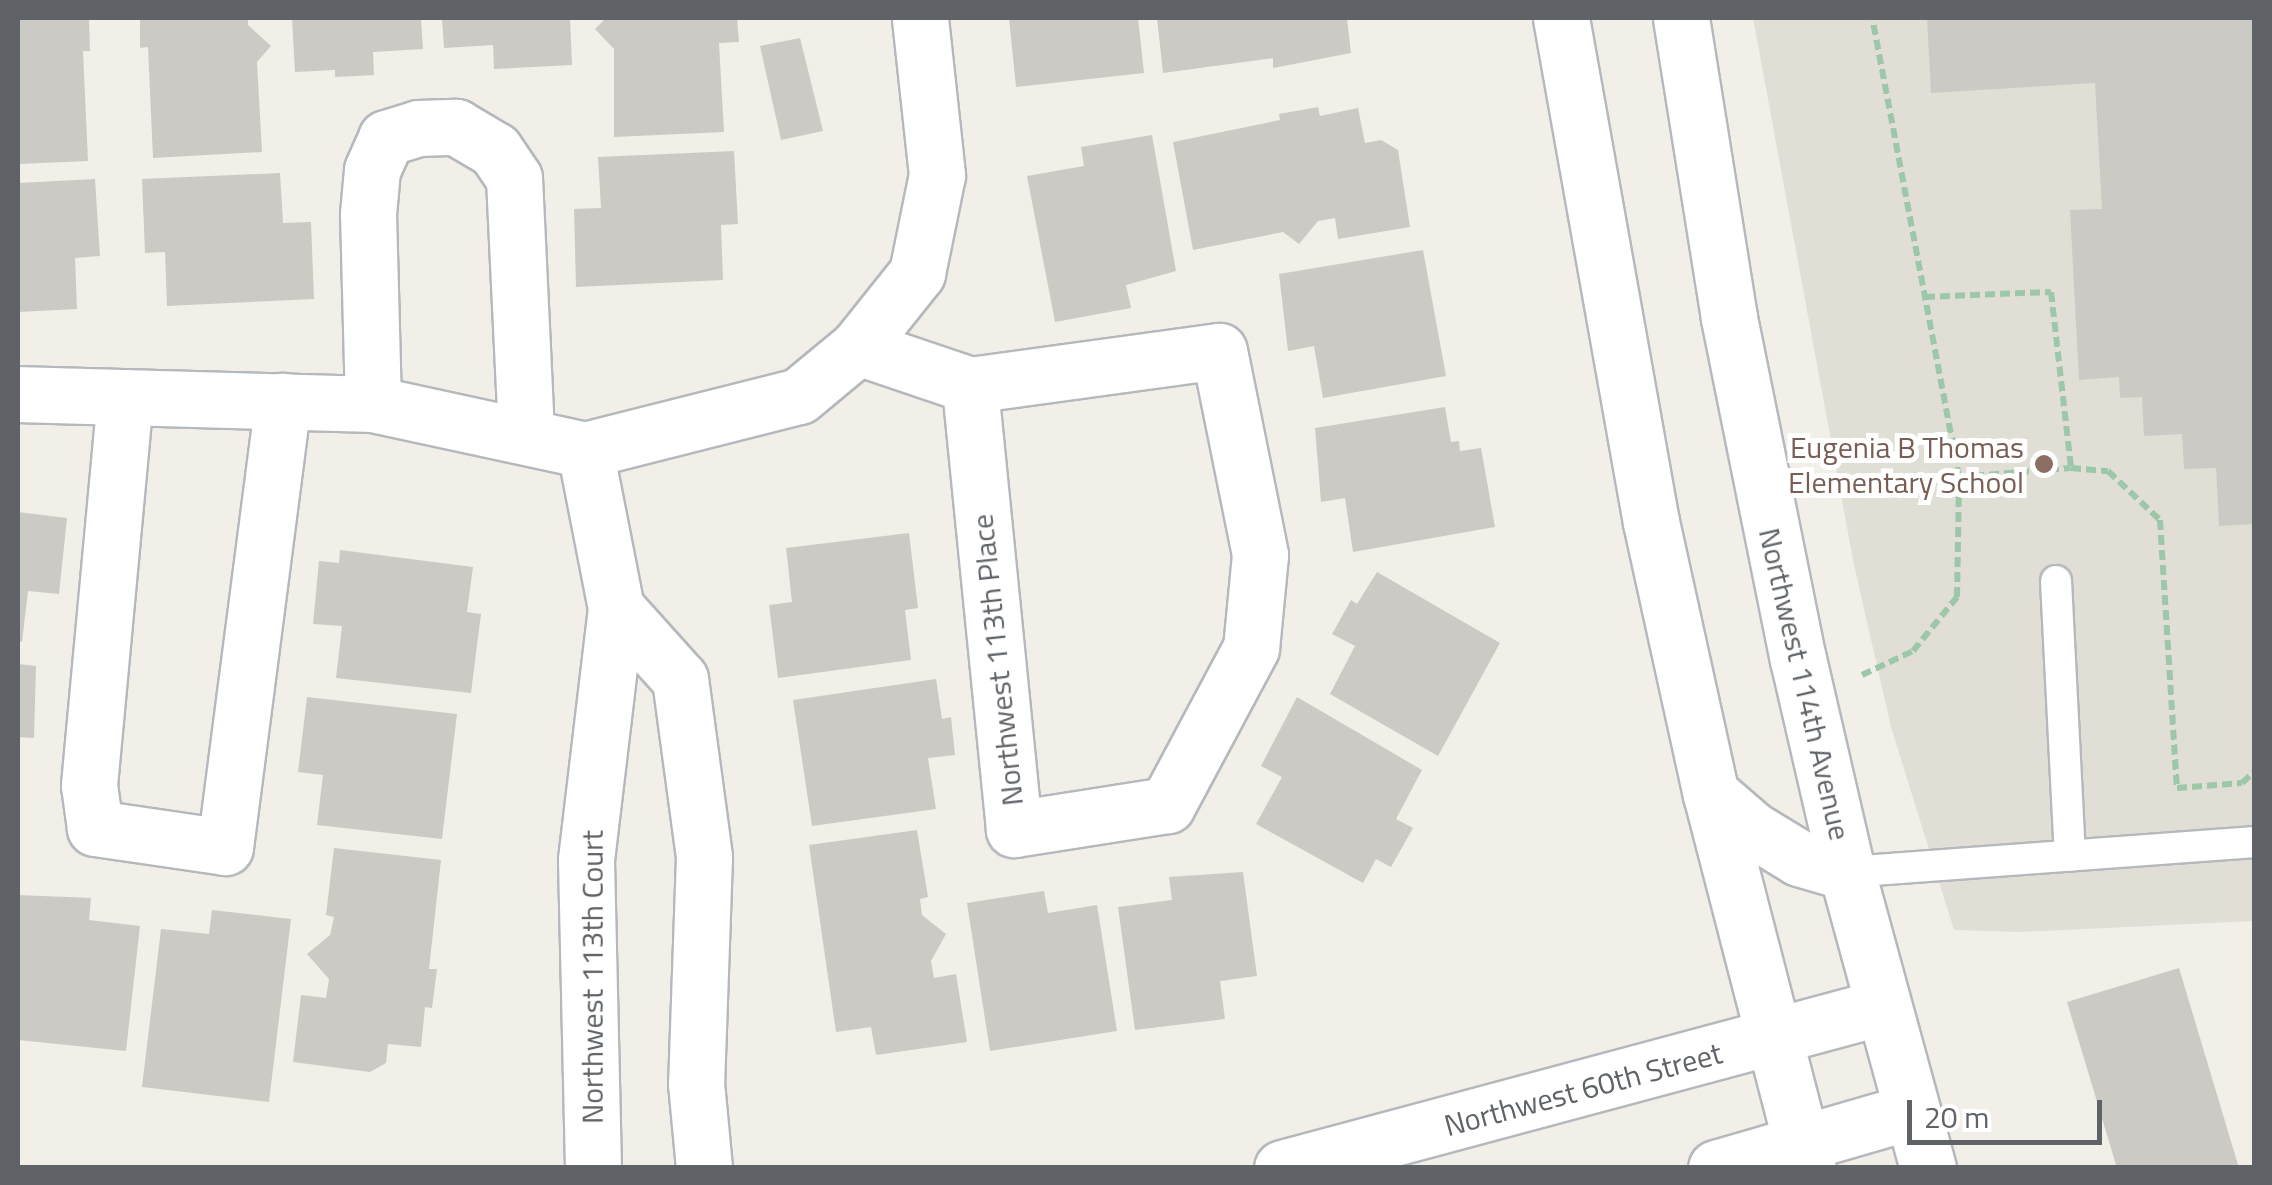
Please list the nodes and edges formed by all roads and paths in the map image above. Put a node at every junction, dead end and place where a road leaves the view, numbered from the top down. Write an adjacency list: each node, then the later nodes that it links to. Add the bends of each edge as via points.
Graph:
1 (920, 18): 6 (street, via 937,175 916,273)
2 (1561, 18): 20 (street, via 1628,404)
3 (1681, 18): 23 (street, Northwest 114th Avenue, via 1759,474)
4 (1872, 18): 5 (path)
5 (1925, 297): 14 (path, via 2052,292); 15 (path)
6 (858, 347): 7 (street, Northwest 113th Place); 13 (street, via 799,396)
7 (970, 386): 7 (street, Northwest 113th Place, via 1219,351 1260,554 1251,648 1167,805 1014,829)
8 (18, 394): 9 (street)
9 (126, 398): 10 (street); 10 (street, via 89,785 96,828 225,847)
10 (283, 401): 11 (street)
11 (374, 404): 12 (street); 12 (street, via 372,170 386,138 456,127 495,150 514,178)
12 (526, 437): 13 (street)
13 (584, 450): 17 (street, Northwest 113th Court)
14 (2071, 468): 15 (path); 19 (path, via 2108,471 2160,520 2177,788 2242,783)
15 (1959, 477): 18 (path, via 1957,596 1913,651)
16 (2056, 581): 22 (lane)
17 (616, 608): 28 (street, Northwest 113th Court, via 586,860); 29 (street, via 680,678 704,857 696,1083)
18 (1856, 677)
19 (2254, 772)
20 (1711, 794): 23 (street, via 1799,858); 25 (street)
21 (2254, 842): 22 (lane)
22 (2070, 856): 23 (lane)
23 (1847, 872): 24 (street, Northwest 114th Avenue)
24 (1882, 1007): 25 (street, Northwest 60th Street); 26 (street, Northwest 114th Avenue)
25 (1773, 1038): 27 (street); 30 (street, Northwest 60th Street)
26 (1912, 1111): 27 (street); 32 (street, Northwest 114th Avenue)
27 (1804, 1155): 31 (street)
28 (593, 1168)
29 (704, 1168)
30 (1282, 1168)
31 (1716, 1168)
32 (1928, 1168)

